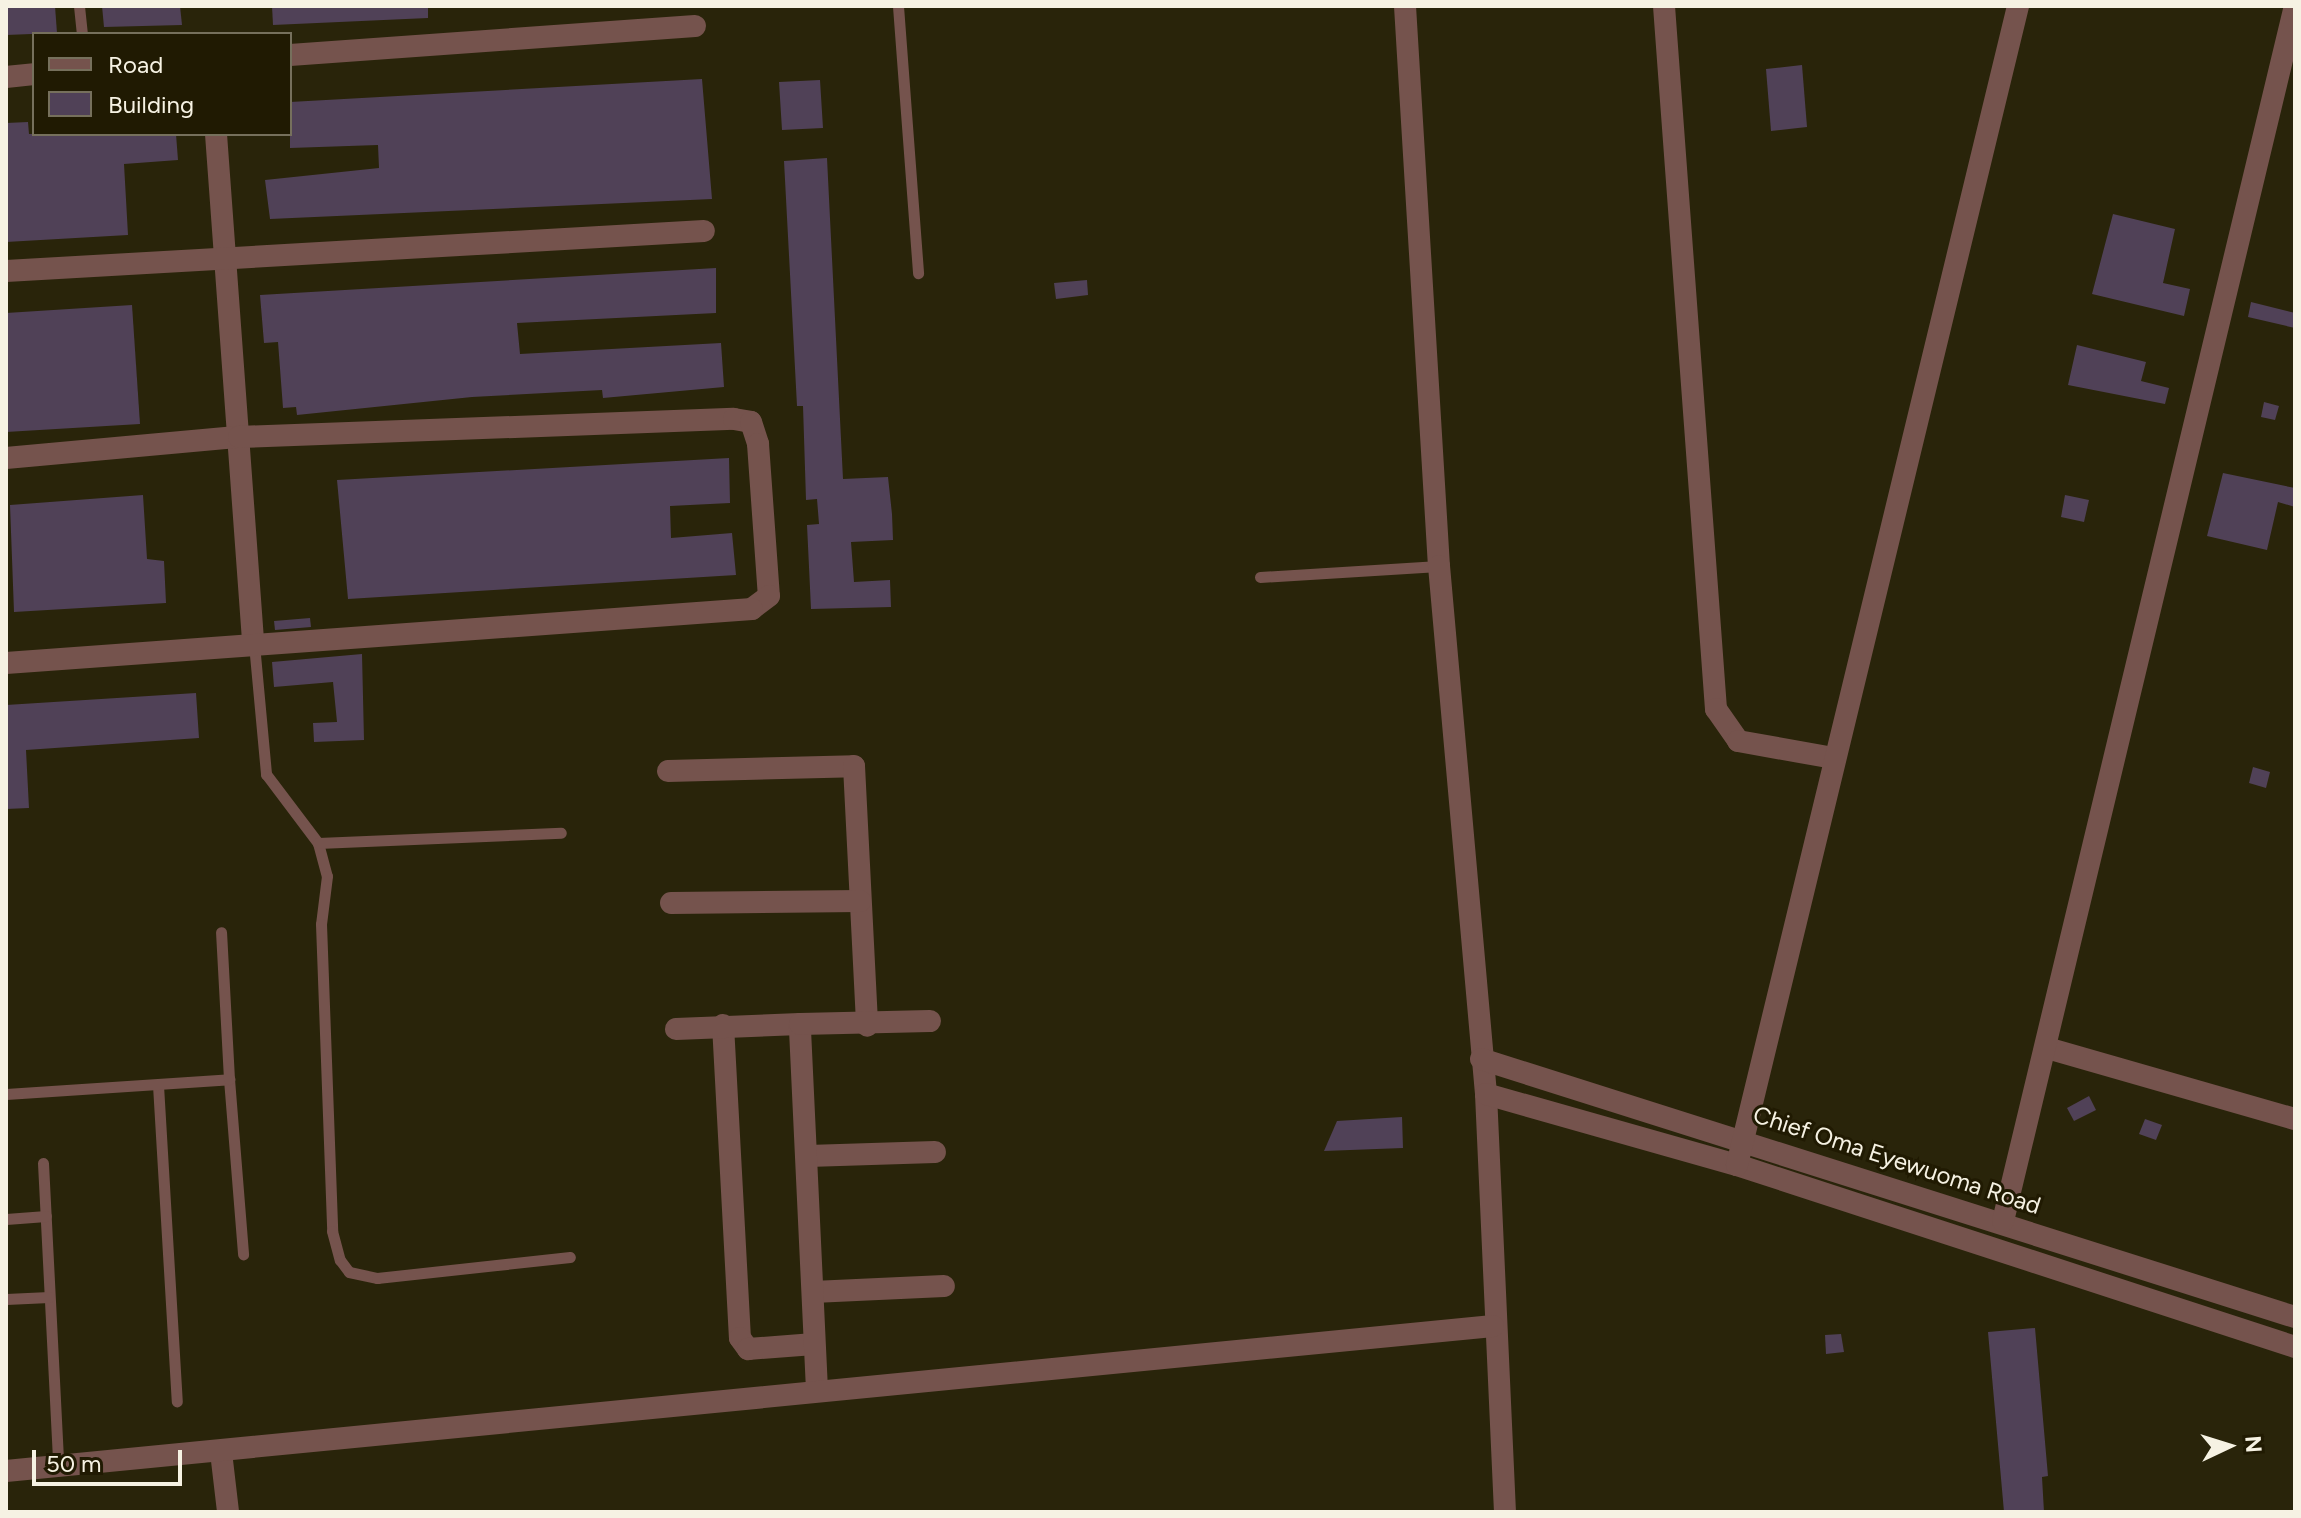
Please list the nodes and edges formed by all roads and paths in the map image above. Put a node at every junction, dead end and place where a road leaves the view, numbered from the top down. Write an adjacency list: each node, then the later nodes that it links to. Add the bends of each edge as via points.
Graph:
1 (79, 6): 8 (lane)
2 (898, 6): 16 (lane)
3 (1405, 6): 19 (street)
4 (1664, 6): 23 (street, via 1716,709 1738,741)
5 (2018, 6): 23 (street)
6 (2295, 6): 35 (street)
7 (695, 26): 9 (street)
8 (82, 32)
9 (292, 55)
10 (32, 74): 11 (street)
11 (6, 77)
12 (216, 136): 14 (street)
13 (704, 231): 14 (street)
14 (225, 255): 15 (street); 17 (street)
15 (6, 271)
16 (918, 273)
17 (239, 437): 18 (street); 21 (street); 21 (street, via 751,422 767,566 769,596 752,609)
18 (6, 458)
19 (1439, 566): 20 (lane); 36 (street)
20 (1260, 577)
21 (253, 640): 22 (street); 26 (lane, via 266,774)
22 (6, 663)
23 (1833, 758): 42 (street)
24 (668, 771): 27 (street, via 854,766)
25 (561, 833): 26 (lane)
26 (318, 843): 51 (lane, via 327,876 321,924 332,1231 340,1260 349,1272 377,1278)
27 (860, 901): 28 (street); 33 (street)
28 (671, 903)
29 (221, 932): 37 (lane)
30 (930, 1021): 33 (street)
31 (800, 1024): 32 (street); 33 (street); 44 (street)
32 (723, 1025): 34 (street); 58 (street, via 740,1338 748,1349)
33 (867, 1026)
34 (676, 1029)
35 (2047, 1048): 41 (street); 49 (street)
36 (1481, 1059): 40 (street); 42 (street, Chief Oma Eyewuoma Road)
37 (229, 1079): 38 (lane); 50 (lane)
38 (158, 1085): 39 (lane); 61 (lane)
39 (6, 1094)
40 (1486, 1094): 46 (street); 57 (street)
41 (2295, 1119)
42 (1744, 1138): 46 (street); 49 (street, Chief Oma Eyewuoma Road)
43 (935, 1152): 44 (street)
44 (808, 1156): 53 (street)
45 (43, 1163): 47 (lane)
46 (1737, 1165): 59 (street)
47 (46, 1216): 48 (lane); 54 (lane)
48 (6, 1219)
49 (2003, 1221): 56 (street, Chief Oma Eyewuoma Road)
50 (243, 1254)
51 (570, 1257)
52 (944, 1286): 53 (street)
53 (813, 1292): 58 (street)
54 (49, 1297): 55 (lane); 63 (lane)
55 (6, 1299)
56 (2295, 1317)
57 (1493, 1326): 60 (street); 66 (street)
58 (814, 1344): 60 (street)
59 (2295, 1347)
60 (817, 1390): 62 (street)
61 (177, 1401)
62 (221, 1452): 63 (street); 65 (street)
63 (58, 1464): 64 (street)
64 (6, 1471)
65 (228, 1512)
66 (1505, 1512)

